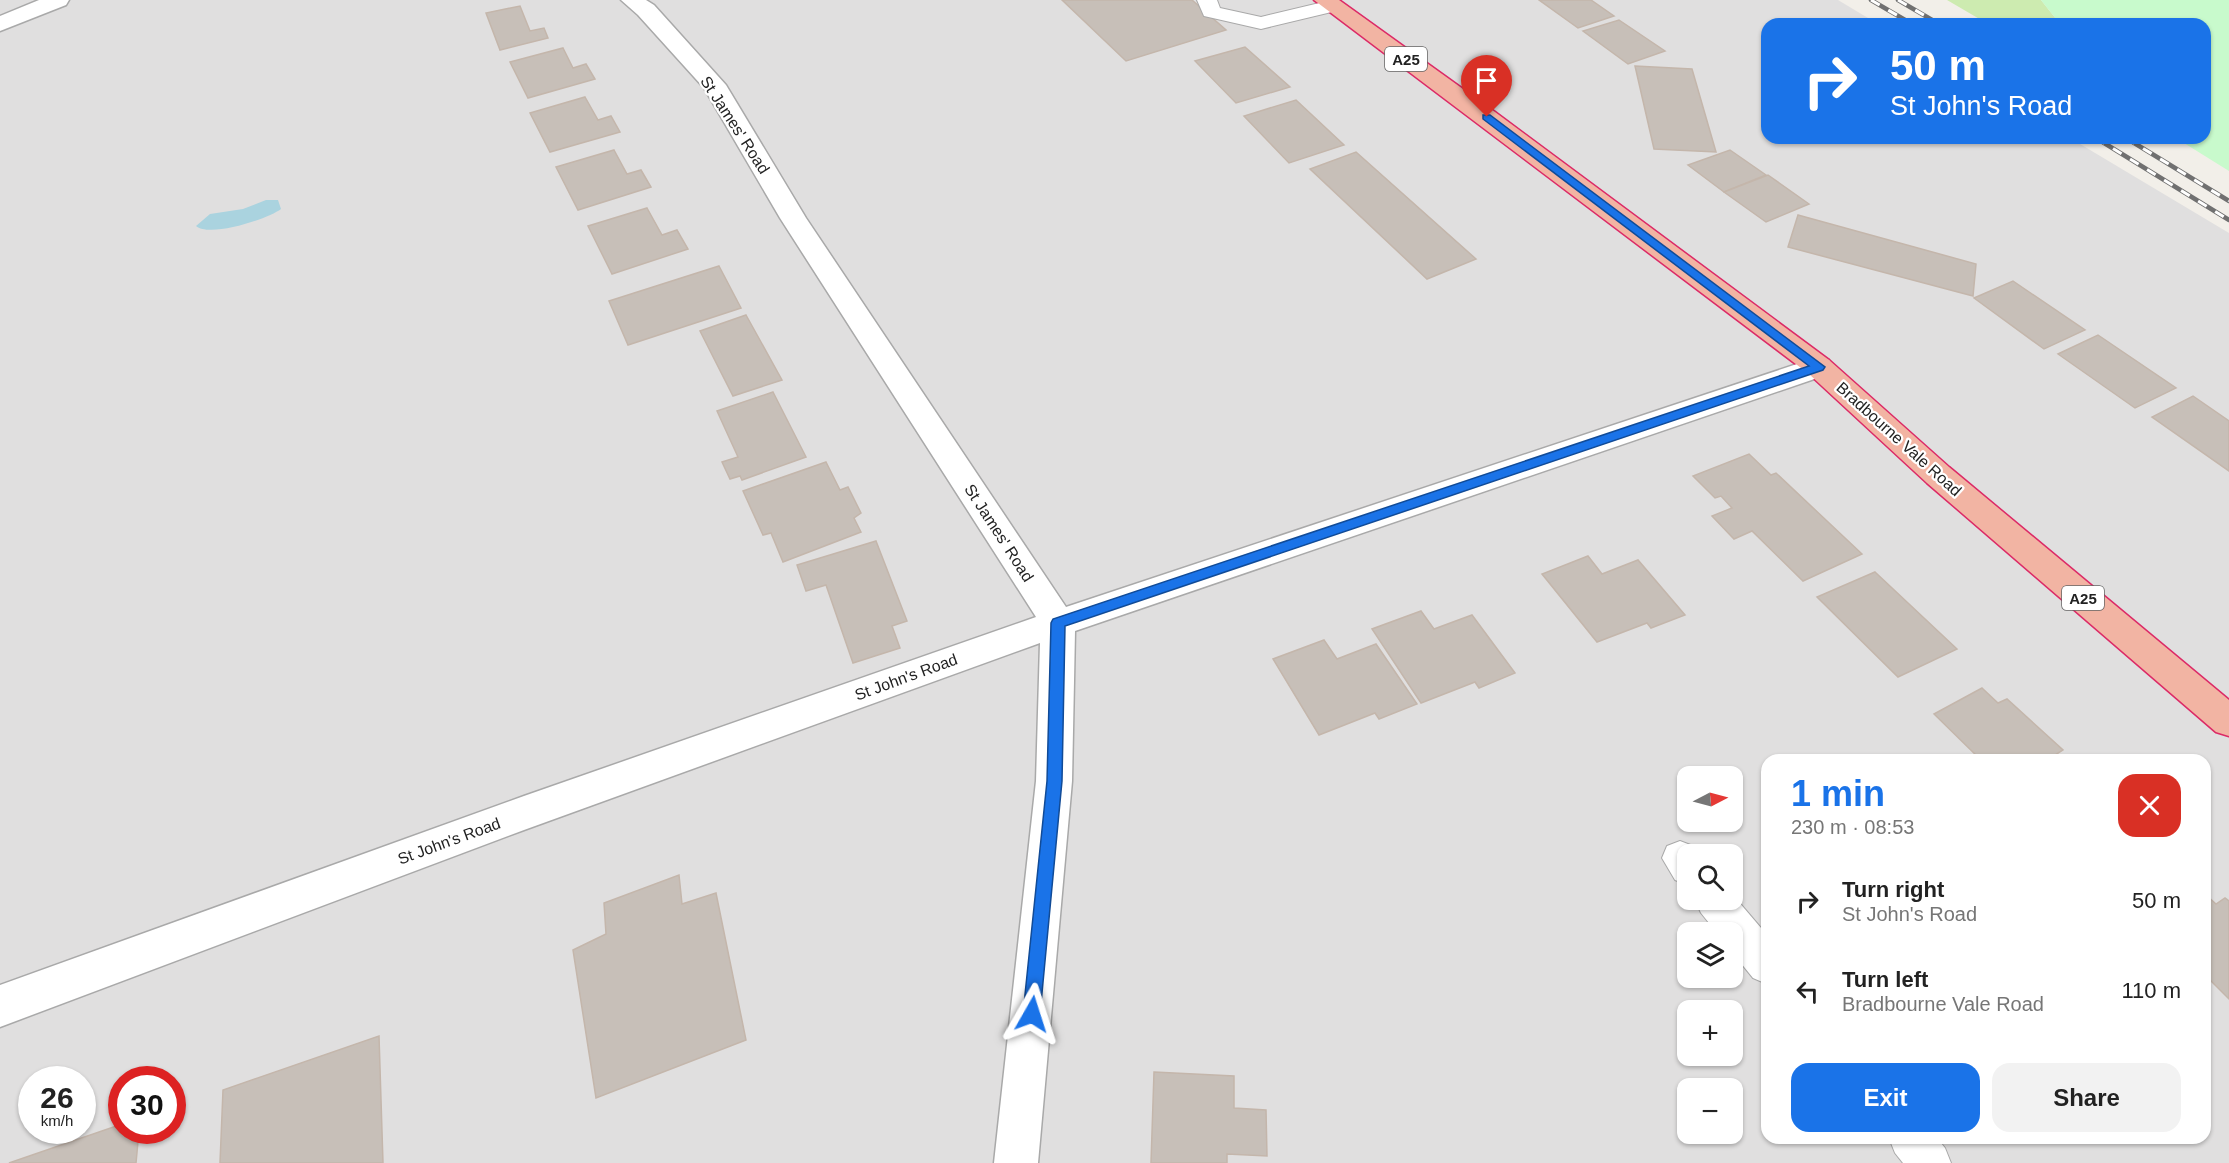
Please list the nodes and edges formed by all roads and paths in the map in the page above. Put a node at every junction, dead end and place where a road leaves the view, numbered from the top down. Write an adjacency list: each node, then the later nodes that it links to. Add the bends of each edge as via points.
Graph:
1 (58, 0): 5 (street)
2 (632, 0): 7 (street, St James' Road, via 646,10 714,85 793,218)
3 (1207, 0): 4 (lane, via 1211,12 1261,23)
4 (1329, 3): 6 (highway, Bradbourne Vale Road / A25)
5 (0, 24)
6 (1819, 367): 7 (street, St John's Road); 8 (highway, Bradbourne Vale Road / A25, via 1938,475)
7 (1058, 623): 11 (street, St John's Road, via 524,813); 13 (street, via 1054,781)
8 (2229, 721)
9 (1722, 910): 10 (lane)
10 (1761, 958)
11 (0, 1006)
12 (1915, 1144): 14 (lane)
13 (1016, 1163)
14 (1930, 1163)

